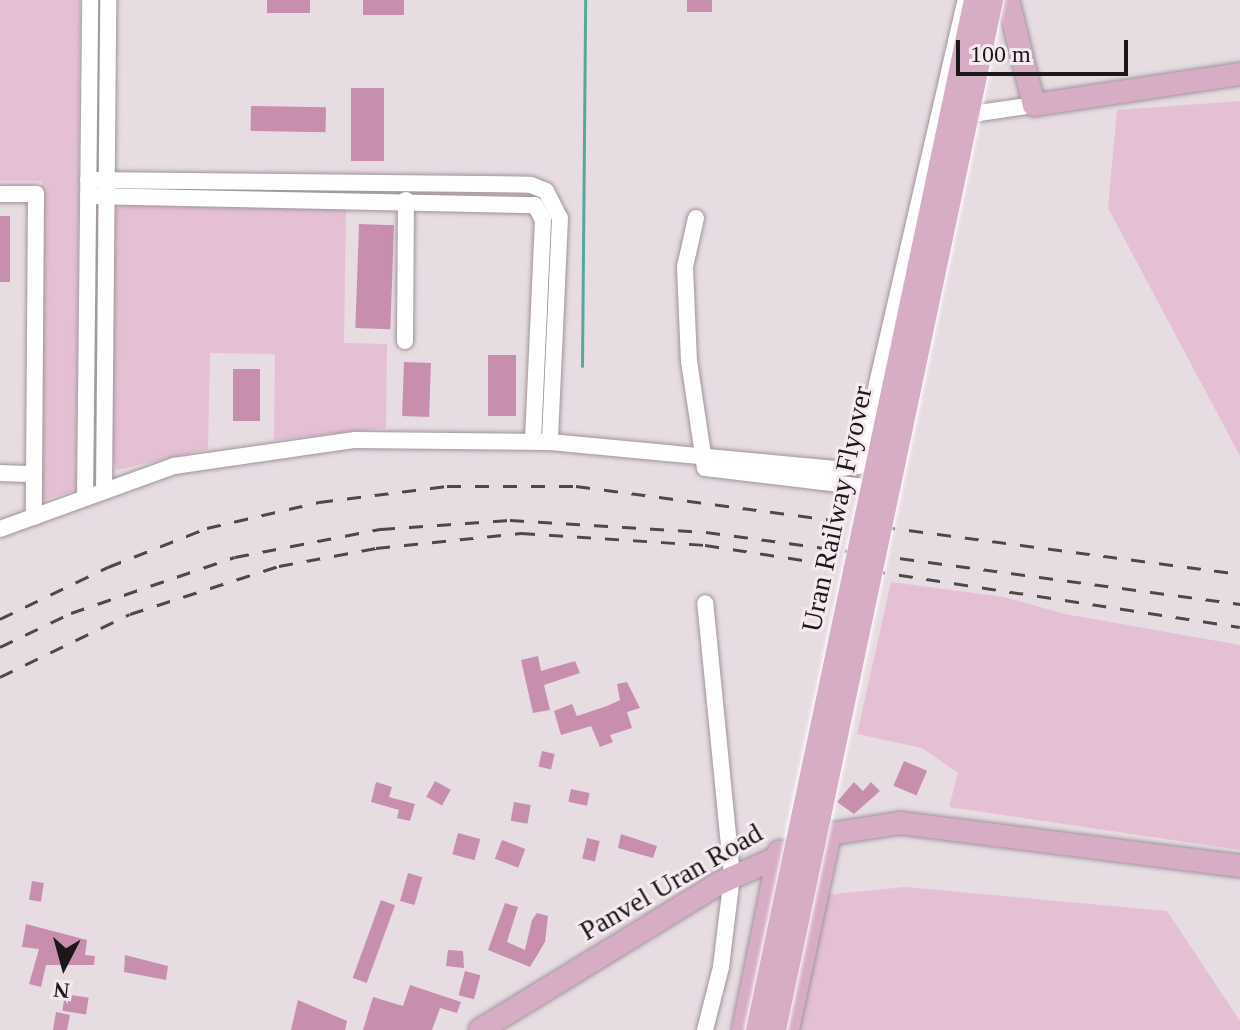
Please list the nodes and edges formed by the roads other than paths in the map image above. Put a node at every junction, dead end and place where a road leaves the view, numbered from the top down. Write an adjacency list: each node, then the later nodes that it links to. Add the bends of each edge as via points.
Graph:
1 (90, 0): 10 (street)
2 (108, 0): 11 (street)
3 (966, 0): 17 (street, via 864,455 849,470)
4 (975, 0): 32 (main road, Uran Railway Flyover, bridge)
5 (992, 0): 33 (main road, Uran Railway Flyover, bridge)
6 (1006, 0): 8 (main road); 9 (street)
7 (1240, 74): 8 (main road)
8 (1034, 105): 9 (street)
9 (979, 113): 17 (street, via 895,485 884,490)
10 (88, 188): 11 (street); 21 (street)
11 (106, 188): 13 (street); 16 (street, via 531,185 546,191 560,218); 20 (street)
12 (0, 194): 19 (street, via 36,194)
13 (406, 200): 15 (street); 16 (street, via 528,201 541,211)
14 (696, 218): 17 (street, via 685,267 686,298 697,434)
15 (405, 341)
16 (542, 441): 17 (street); 20 (street, via 355,440 174,466)
17 (705, 461)
18 (0, 473): 19 (street)
19 (34, 474): 22 (street)
20 (104, 491): 21 (street)
21 (85, 498): 22 (street)
22 (34, 517): 23 (street)
23 (0, 529)
24 (705, 603): 28 (street)
25 (830, 834): 26 (main road, Panvel Uran Road); 27 (main road, Panvel Uran Road, via 900,823); 34 (main road)
26 (779, 852): 28 (main road, Panvel Uran Road); 31 (main road)
27 (1240, 866)
28 (732, 876): 29 (main road, Panvel Uran Road); 30 (street, via 721,967)
29 (480, 1030)
30 (705, 1030)
31 (743, 1030)
32 (757, 1030)
33 (775, 1030)
34 (788, 1030)

